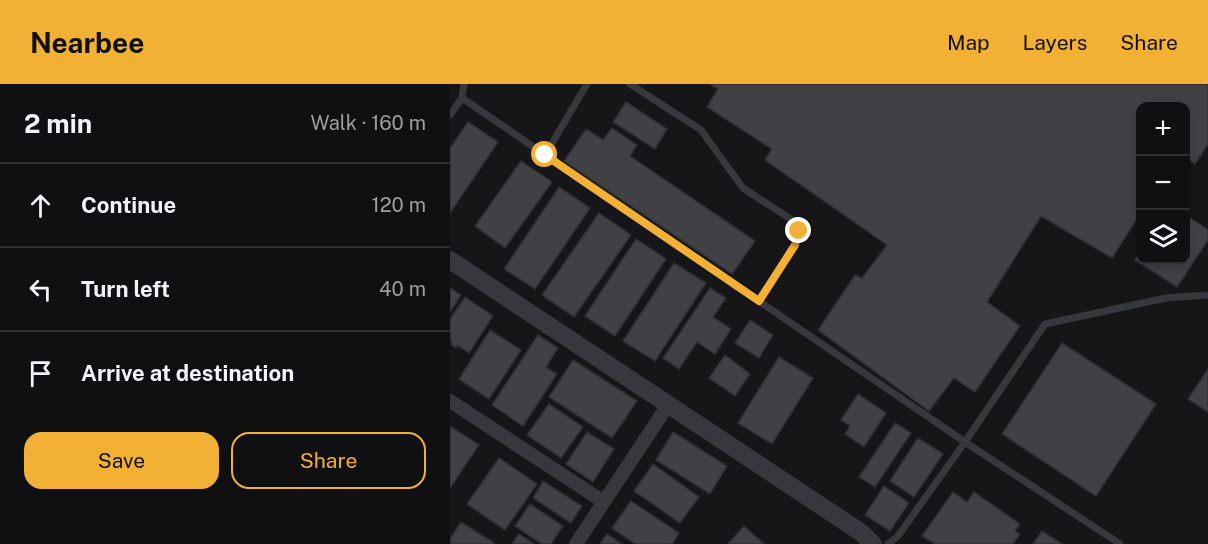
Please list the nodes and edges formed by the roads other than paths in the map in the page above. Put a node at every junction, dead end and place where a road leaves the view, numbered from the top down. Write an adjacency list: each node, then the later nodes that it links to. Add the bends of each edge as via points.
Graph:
1 (464, 84): 4 (lane)
2 (587, 84): 6 (lane)
3 (630, 84): 9 (lane, via 701,130 743,188 792,220 799,231 795,245)
4 (462, 98): 5 (lane); 6 (lane)
5 (450, 115)
6 (545, 155): 9 (lane)
7 (450, 260): 11 (street)
8 (1208, 295): 12 (lane, via 1166,297 1045,324)
9 (759, 301): 12 (lane)
10 (450, 401): 13 (street)
11 (668, 405): 13 (street); 15 (street)
12 (965, 442): 16 (lane, via 898,536); 17 (lane)
13 (604, 502): 14 (street)
14 (576, 544)
15 (873, 544)
16 (888, 544)
17 (1120, 544)

